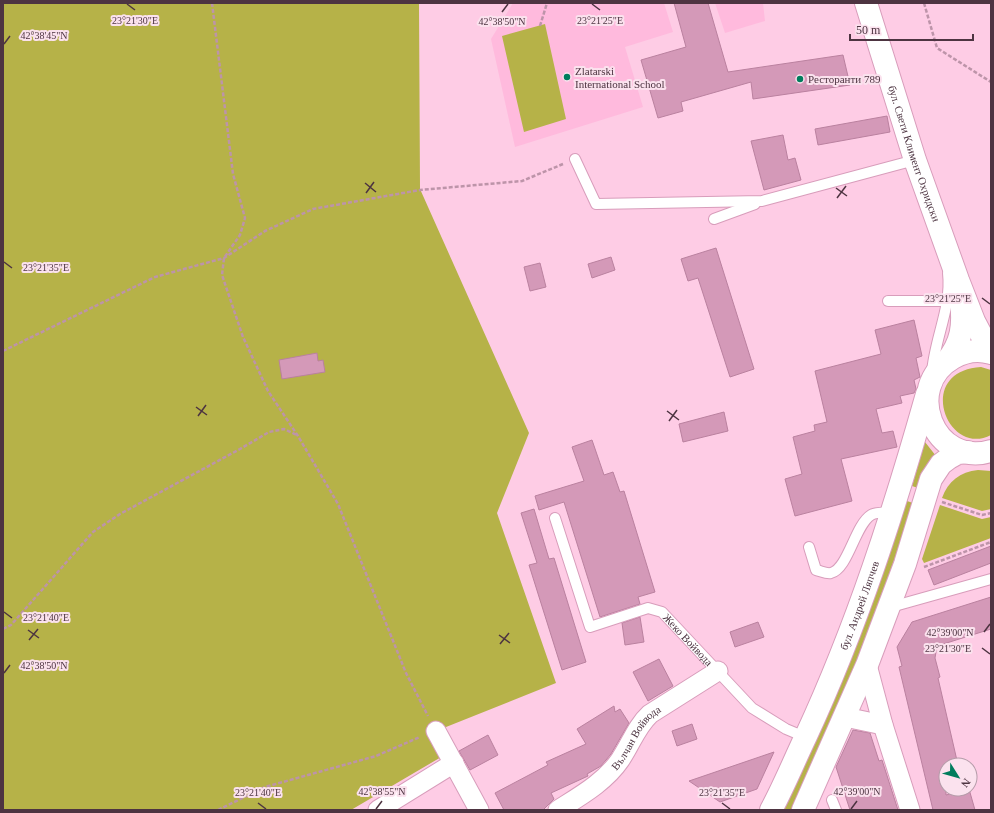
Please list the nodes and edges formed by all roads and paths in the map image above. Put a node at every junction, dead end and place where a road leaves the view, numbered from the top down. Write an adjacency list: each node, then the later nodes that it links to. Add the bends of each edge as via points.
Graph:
1 (212, 3): 12 (path, via 233,174 245,218 240,235)
2 (547, 3): 5 (path)
3 (866, 3): 8 (main road, бул. Свети Климент Охридски)
4 (924, 3): 6 (path, via 937,48)
5 (540, 26)
6 (991, 82)
7 (575, 159): 9 (lane, via 596,204); 12 (path, via 522,181 420,190 313,209 265,231)
8 (915, 160): 9 (lane); 11 (main road, бул. Свети Климент Охридски)
9 (762, 201): 10 (lane)
10 (714, 219)
11 (945, 243): 13 (main road, бул. Свети Климент Охридски); 15 (lane, via 949,282)
12 (224, 258): 17 (path, via 155,277); 21 (path, via 222,275 243,337 268,391)
13 (958, 280): 16 (main road, бул. Свети Климент Охридски, via 974,321); 19 (main road, бул. Свети Климент Охридски, via 963,317 962,333 954,352)
14 (888, 301): 15 (lane)
15 (947, 302): 20 (lane)
16 (991, 350)
17 (3, 351)
18 (991, 353): 19 (main road, via 973,351)
19 (946, 362): 20 (main road, бул. Свети Климент Охридски)
20 (930, 387): 22 (main road, via 929,418 934,428 948,444); 24 (main road, бул. Андрей Ляпчев)
21 (298, 436): 32 (path, via 284,429 269,432 120,514 94,532 11,625); 37 (path, via 338,504 406,674)
22 (982, 453): 31 (main road, via 958,453 941,464 931,480)
23 (936, 500): 25 (path, via 982,515)
24 (892, 512): 28 (lane, via 871,515 864,522 843,562 833,573 816,570); 38 (main road, бул. Андрей Ляпчев, via 854,621)
25 (991, 513)
26 (555, 518): 34 (lane, Жеко Войвода, via 590,627 648,608 662,612)
27 (991, 542): 29 (path)
28 (809, 547)
29 (921, 568)
30 (991, 579): 31 (lane)
31 (889, 608): 33 (main road)
32 (3, 629)
33 (867, 665): 35 (main road); 36 (street)
34 (718, 671): 38 (lane, Жеко Войвода, via 752,708 786,729); 44 (street, Вълчан Войвода, via 640,722 620,760 610,772)
35 (845, 717): 36 (street); 46 (main road)
36 (883, 725): 48 (street)
37 (436, 731): 39 (street); 41 (path, via 376,756 265,787)
38 (805, 737): 45 (main road, бул. Андрей Ляпчев)
39 (454, 763): 42 (street); 43 (street)
40 (832, 800): 47 (lane)
41 (218, 810)
42 (378, 810)
43 (480, 810)
44 (558, 810)
45 (771, 810)
46 (802, 810)
47 (836, 810)
48 (910, 810)

